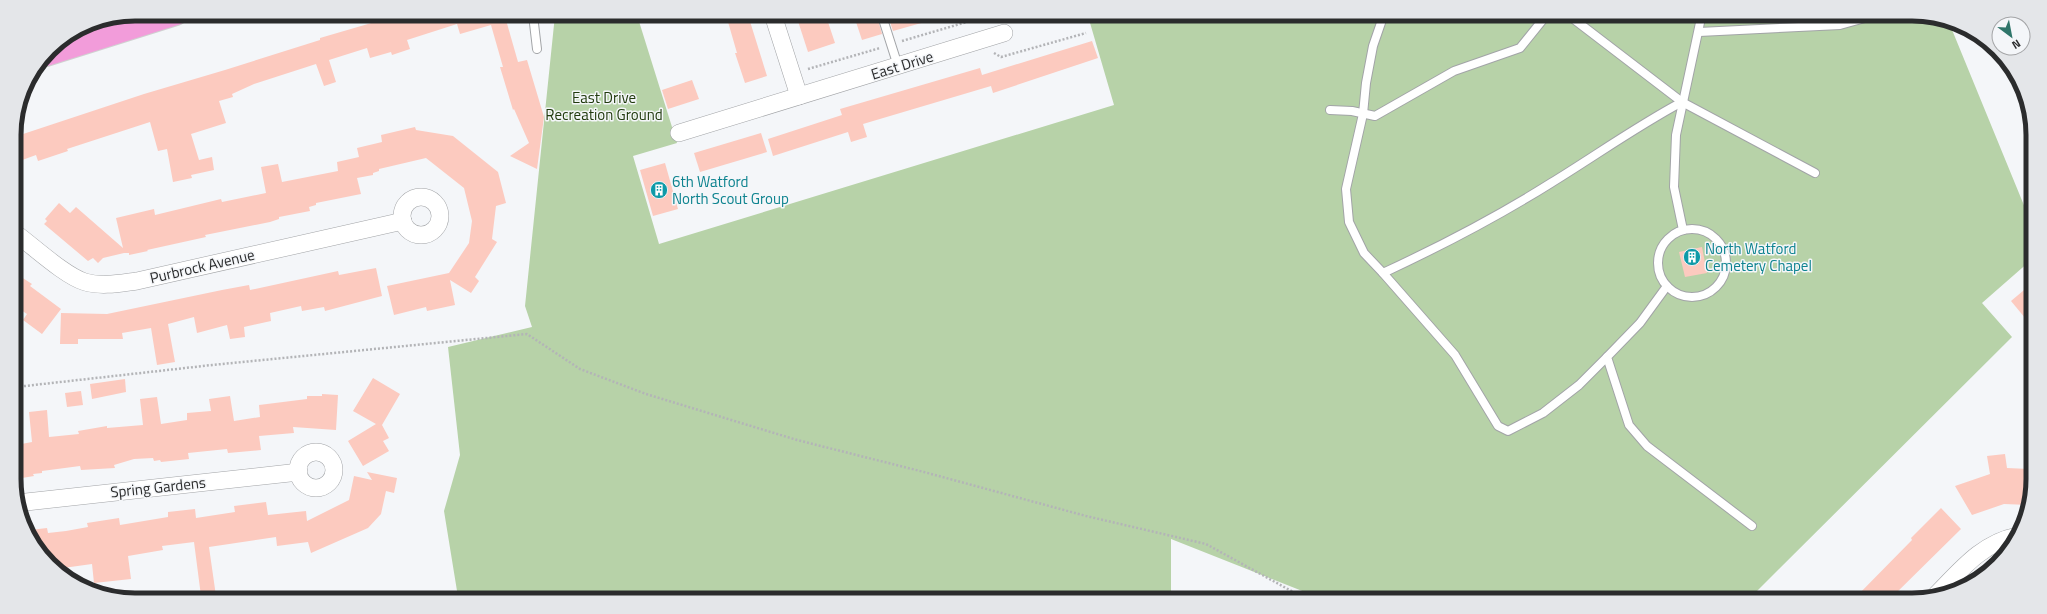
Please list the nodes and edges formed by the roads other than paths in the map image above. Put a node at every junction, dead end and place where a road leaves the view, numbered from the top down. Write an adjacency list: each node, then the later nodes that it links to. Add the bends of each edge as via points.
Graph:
1 (150, 21): 12 (highway, via 83,39)
2 (534, 21): 13 (lane)
3 (775, 21): 15 (street)
4 (884, 21): 14 (lane)
5 (1382, 21): 18 (lane, via 1373,46)
6 (1542, 21): 18 (lane, via 1520,48 1454,71 1375,116)
7 (1577, 21): 16 (lane)
8 (1701, 21): 10 (lane)
9 (1854, 21): 10 (lane, via 1840,25)
10 (1699, 32): 16 (lane, via 1689,83)
11 (1004, 33): 14 (street, East Drive)
12 (60, 49)
13 (537, 49)
14 (898, 66): 15 (street, East Drive)
15 (799, 96): 19 (street, East Drive)
16 (1682, 102): 20 (lane); 22 (lane, via 1676,135 1674,187); 24 (lane, via 1650,119 1551,184 1467,233)
17 (1330, 110): 18 (lane)
18 (1363, 114): 24 (lane, via 1346,190 1349,222 1364,253)
19 (679, 133)
20 (1815, 172)
21 (403, 221): 23 (street, Purbrock Avenue, via 137,281 101,284 85,282 72,275)
22 (1683, 230): 25 (lane, via 1672,235 1664,243 1659,254 1659,271); 25 (lane, via 1695,228 1715,237 1726,256 1723,278 1717,287 1697,297 1686,297)
23 (21, 237)
24 (1383, 273): 26 (lane, via 1455,355 1498,426 1508,431 1543,413 1579,385)
25 (1667, 286): 26 (lane, via 1640,323)
26 (1607, 357): 29 (lane, via 1633,431 1647,446)
27 (299, 472): 28 (street, Spring Gardens)
28 (23, 502)
29 (1752, 526)
30 (2010, 537): 31 (street, via 1989,545 1975,555)
31 (1942, 589)

